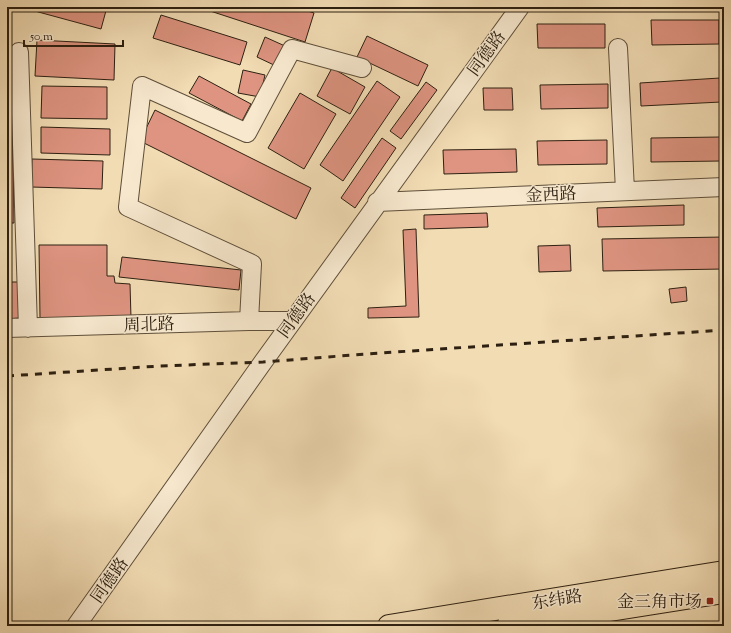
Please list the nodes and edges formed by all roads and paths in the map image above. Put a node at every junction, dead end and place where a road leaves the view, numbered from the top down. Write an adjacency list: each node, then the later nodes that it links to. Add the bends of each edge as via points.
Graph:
1 (520, 7): 7 (street, 同德路)
2 (618, 48): 6 (street)
3 (19, 52): 11 (street)
4 (362, 68): 8 (street, via 292,49 247,133 142,86 128,207 252,264)
5 (724, 187): 6 (street, 金西路)
6 (625, 191): 7 (street, 金西路)
7 (377, 202): 9 (street, 同德路)
8 (249, 321): 9 (street, 周北路); 11 (street, 周北路)
9 (291, 322): 14 (street, 同德路)
10 (7, 328): 11 (street, 周北路)
11 (28, 328)
12 (724, 572): 15 (main road, 东纬路)
13 (724, 592): 16 (main road, 东纬路)
14 (76, 626)
15 (389, 626)
16 (508, 626)

